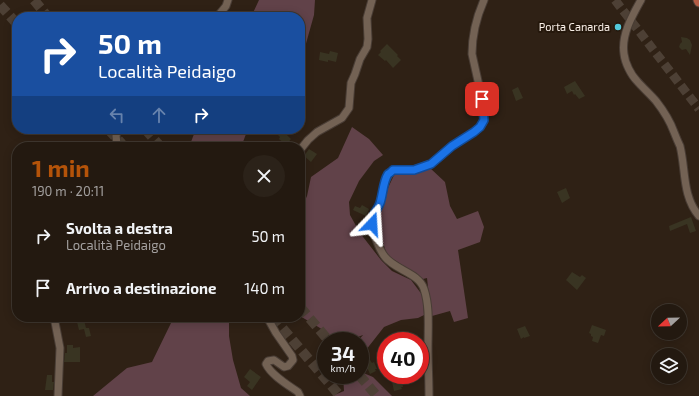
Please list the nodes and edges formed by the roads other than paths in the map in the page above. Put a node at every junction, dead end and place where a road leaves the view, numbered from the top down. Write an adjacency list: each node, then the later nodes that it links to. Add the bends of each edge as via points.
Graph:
1 (228, 0): 5 (street)
2 (372, 0): 6 (street, via 367,18 368,39 351,83 349,108 342,118 317,132)
3 (484, 0): 12 (street, via 472,54 484,120 474,132 431,164 414,170 393,170 388,174 377,210 372,216 374,234 385,257 422,282 428,306)
4 (640, 0): 7 (street, via 625,34 624,56 635,80 656,100 674,132 680,146 686,188)
5 (222, 12)
6 (305, 144)
7 (699, 216)
8 (55, 322): 10 (street, via 60,348)
9 (270, 322): 11 (street, via 293,360 284,367 274,360 266,364)
10 (58, 396)
11 (300, 396)
12 (430, 396)

